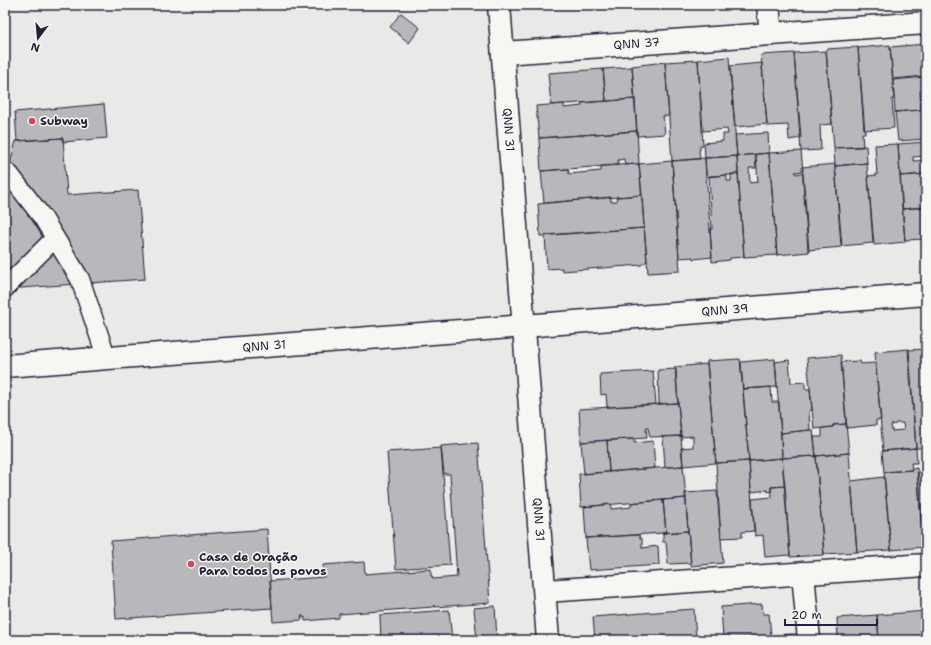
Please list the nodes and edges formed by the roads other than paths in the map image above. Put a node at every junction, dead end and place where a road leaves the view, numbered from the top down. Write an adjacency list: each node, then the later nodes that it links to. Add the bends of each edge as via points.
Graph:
1 (499, 5): 5 (street, QNN 31)
2 (768, 5): 4 (street)
3 (926, 23): 4 (street, QNN 37)
4 (771, 34): 5 (street, QNN 37)
5 (503, 53): 10 (street, QNN 31)
6 (7, 173): 7 (lane, via 43,218)
7 (55, 238): 8 (lane); 11 (lane, via 80,280)
8 (7, 287)
9 (926, 294): 10 (street, QNN 39)
10 (524, 326): 11 (street, QNN 31); 15 (street, QNN 31)
11 (107, 359): 12 (street, QNN 31)
12 (5, 366)
13 (926, 565): 14 (street)
14 (803, 573): 15 (street); 17 (street)
15 (545, 591): 16 (street, QNN 31)
16 (548, 640)
17 (809, 640)

